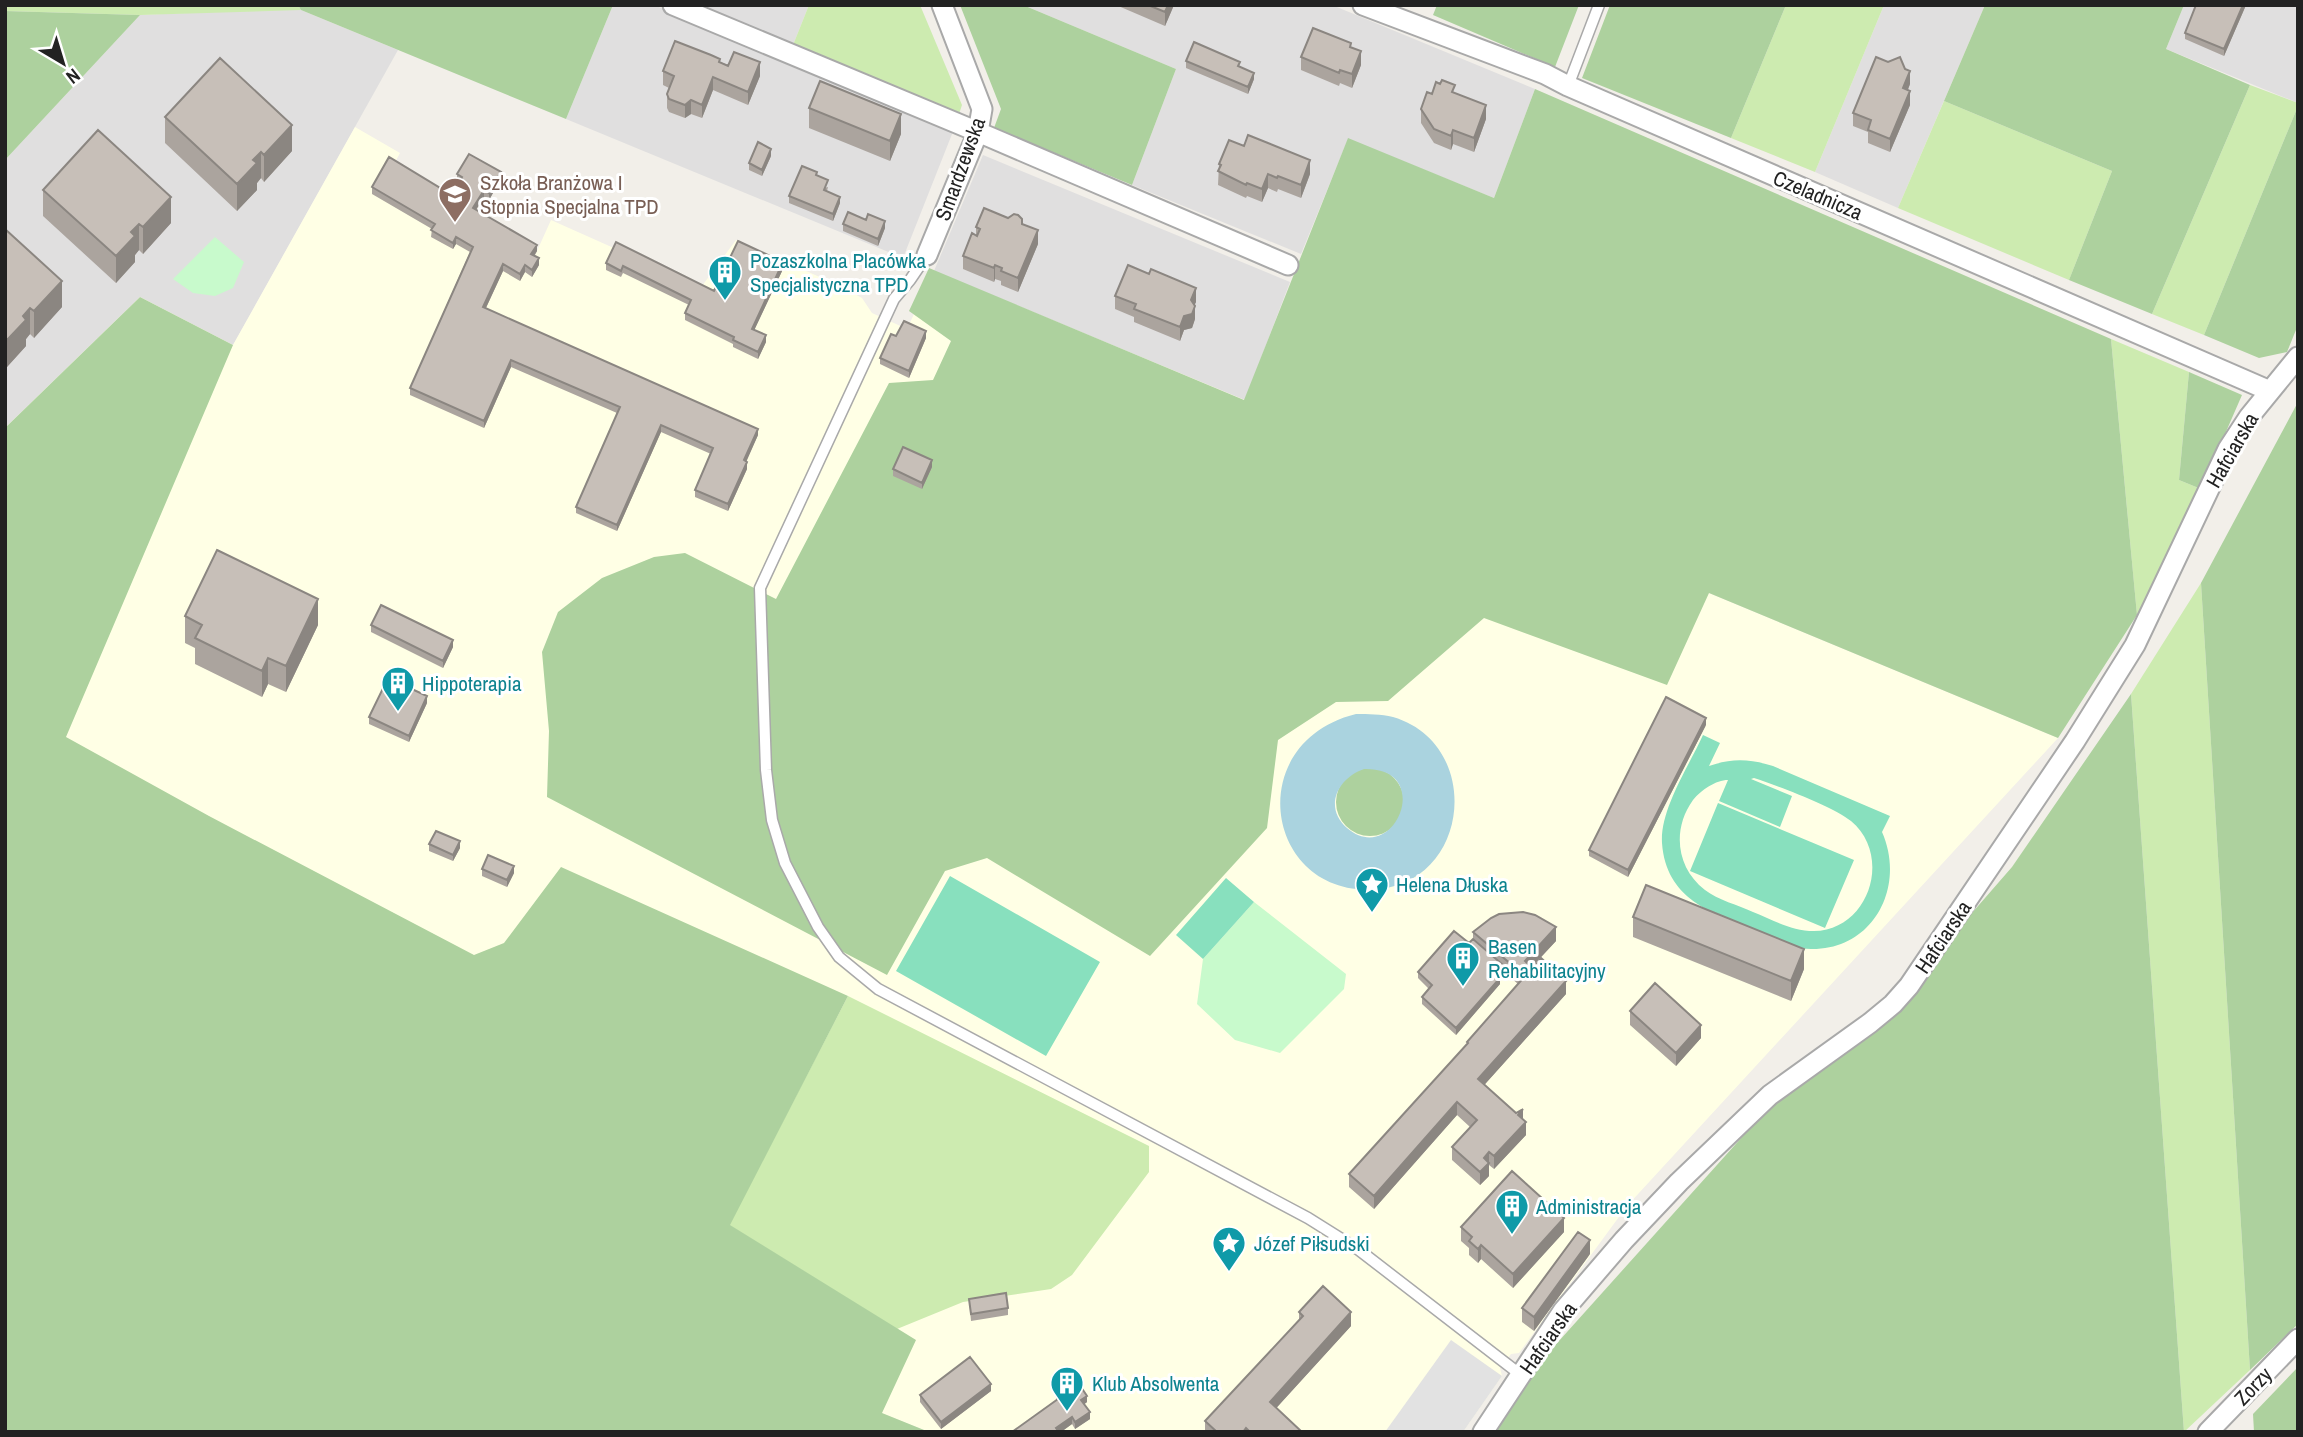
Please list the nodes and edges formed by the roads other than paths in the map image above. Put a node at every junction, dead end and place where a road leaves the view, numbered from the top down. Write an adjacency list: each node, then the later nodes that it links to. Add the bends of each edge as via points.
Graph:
1 (673, 5): 6 (street)
2 (942, 5): 6 (street, Smardzewska, via 982,109)
3 (1363, 5): 5 (street, Czeladnicza)
4 (1599, 5): 5 (lane)
5 (1568, 86): 10 (street, Czeladnicza)
6 (978, 132): 7 (street, Smardzewska); 8 (street)
7 (927, 255): 12 (lane, via 894,299 760,588 772,820 799,894 839,957 878,989 1308,1218 1359,1250)
8 (1288, 265)
9 (2298, 357): 10 (street, Hafciarska)
10 (2270, 391): 12 (street, Hafciarska, via 2228,449 2135,645 1909,986 1870,1023 1770,1095 1679,1182 1563,1311)
11 (2298, 1339): 14 (street, Zorzy)
12 (1521, 1375): 13 (street, Hafciarska)
13 (1483, 1432)
14 (2208, 1432)

